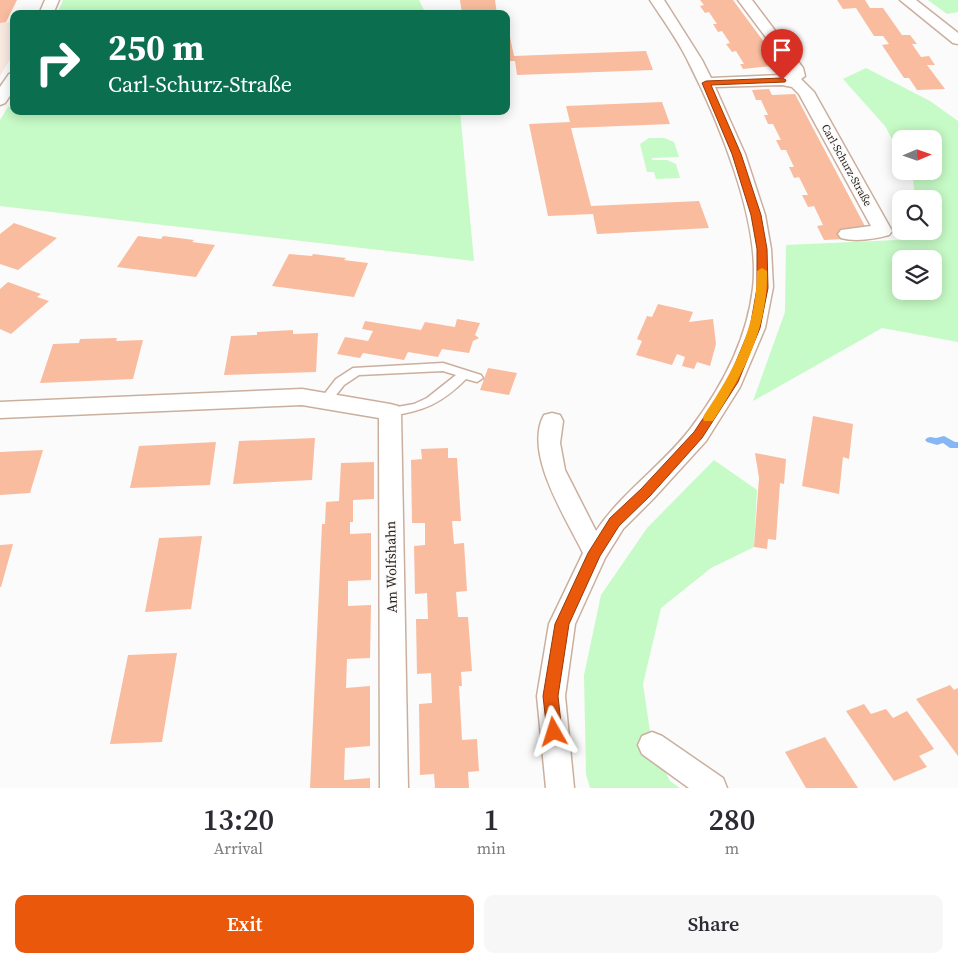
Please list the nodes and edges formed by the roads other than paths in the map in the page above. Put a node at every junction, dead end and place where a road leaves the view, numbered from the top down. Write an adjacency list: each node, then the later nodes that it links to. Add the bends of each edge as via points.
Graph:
1 (657, 0): 6 (street, via 680,34)
2 (745, 0): 5 (street, via 796,68 797,76)
3 (907, 0): 4 (street)
4 (958, 40)
5 (782, 80): 6 (street, Carl-Schurz-Straße); 9 (street, Carl-Schurz-Straße, via 797,83 806,92 883,231)
6 (706, 83): 16 (street, via 737,154 756,215 762,249 762,288 755,328 733,382 698,435 615,522)
7 (10, 84): 8 (street)
8 (0, 100)
9 (847, 234)
10 (464, 374): 11 (lane); 12 (lane, via 444,368 357,370 340,382); 14 (lane, via 442,396 416,408)
11 (477, 378)
12 (325, 401): 13 (street, via 302,397); 14 (street)
13 (0, 410)
14 (390, 412): 18 (street, Am Wolfshahn)
15 (552, 421): 16 (street, via 549,443 554,470)
16 (594, 553): 19 (street, via 562,624 550,696)
17 (652, 745): 20 (street)
18 (394, 788)
19 (560, 788)
20 (713, 788)

